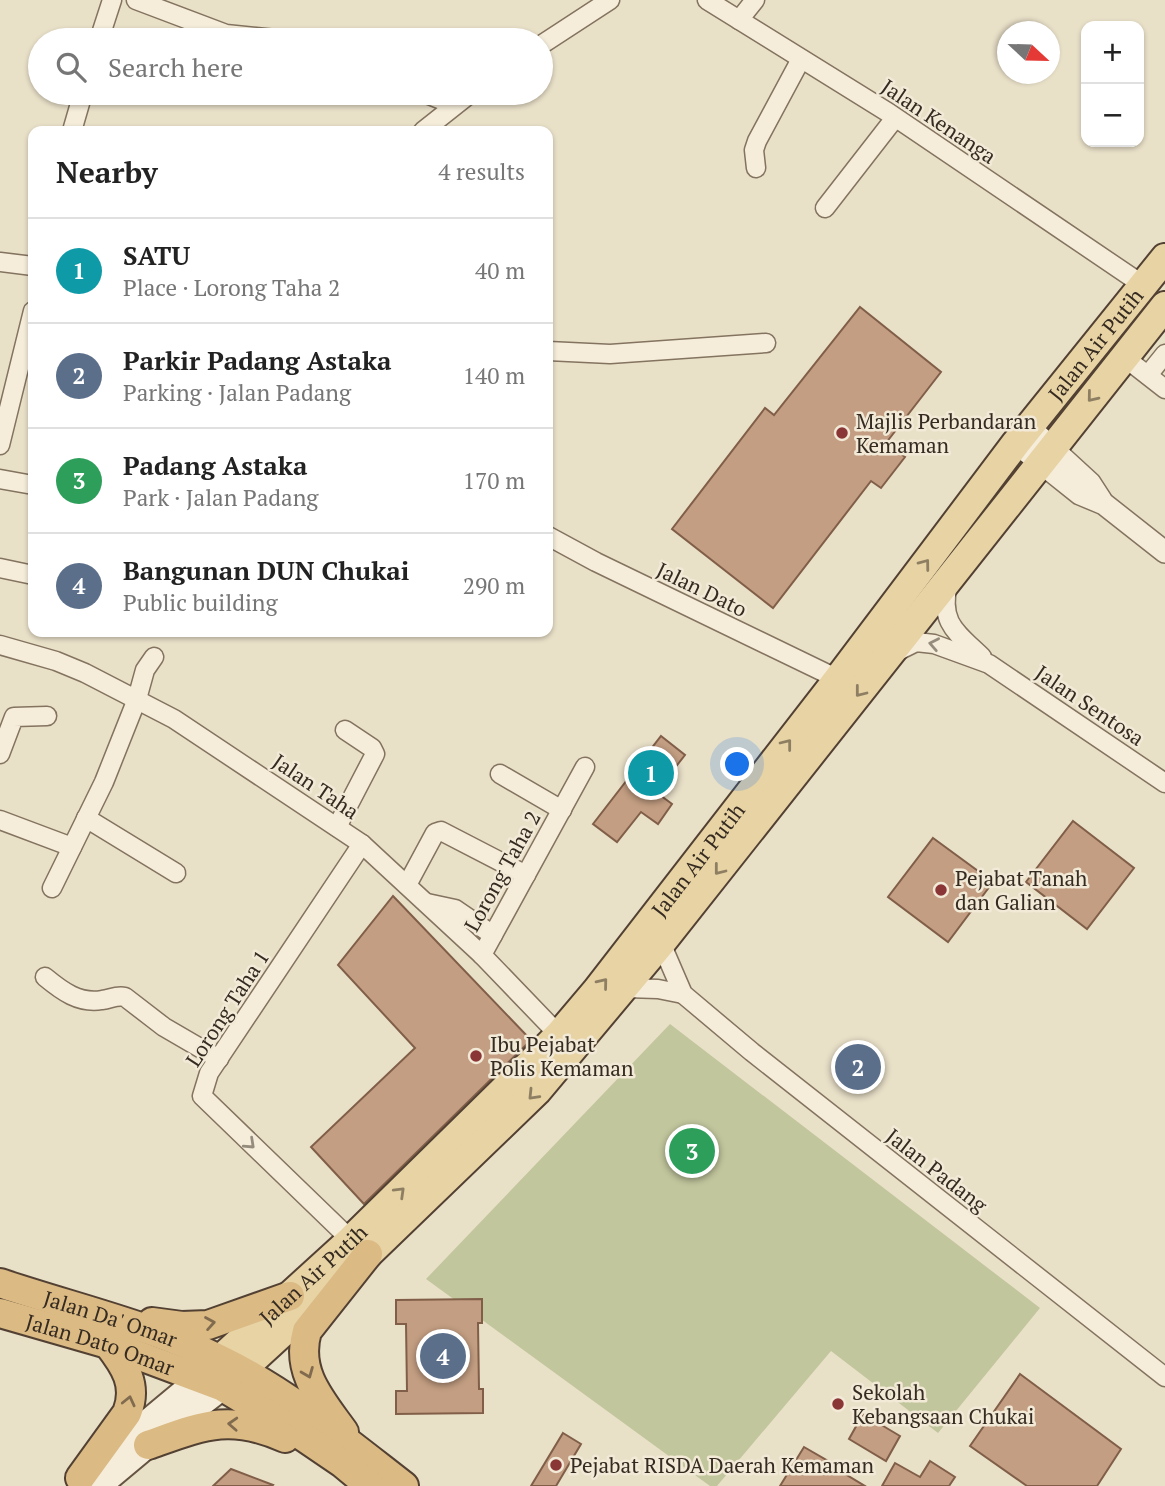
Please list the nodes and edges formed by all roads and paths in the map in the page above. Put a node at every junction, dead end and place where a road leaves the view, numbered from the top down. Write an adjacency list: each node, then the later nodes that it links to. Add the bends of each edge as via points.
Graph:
1 (112, 0): 7 (street)
2 (136, 0): 8 (street)
3 (610, 0): 9 (street)
4 (707, 0): 6 (street, Jalan Kenanga)
5 (755, 0): 6 (street)
6 (739, 20): 10 (street, Jalan Kenanga)
7 (103, 28)
8 (210, 28)
9 (553, 37)
10 (801, 59): 13 (street, Jalan Kenanga); 16 (street, via 757,141)
11 (80, 105): 14 (street)
12 (454, 105): 15 (street)
13 (895, 118): 17 (street); 21 (street, Jalan Kenanga)
14 (73, 126)
15 (429, 126)
16 (756, 168)
17 (825, 208)
18 (1165, 257): 21 (main road, Jalan Air Putih)
19 (0, 262): 20 (street)
20 (28, 265)
21 (1143, 285): 30 (main road, Jalan Air Putih)
22 (1165, 306): 27 (main road, Jalan Air Putih)
23 (28, 332): 31 (street)
24 (766, 342): 25 (street, via 610,354)
25 (553, 351)
26 (1165, 354): 28 (street)
27 (1124, 357): 28 (street); 32 (main road, Jalan Air Putih, one-way to 32)
28 (1148, 375): 29 (street)
29 (1165, 389)
30 (1023, 435): 32 (street); 44 (main road, Jalan Air Putih, one-way to 30)
31 (0, 445)
32 (1046, 455): 36 (street, via 1090,483 1104,504); 39 (main road, Jalan Air Putih)
33 (0, 480): 34 (street)
34 (28, 484)
35 (553, 539): 44 (street, Jalan Dato)
36 (1165, 552)
37 (0, 568): 38 (street)
38 (28, 574)
39 (951, 574): 42 (main road, Jalan Air Putih); 43 (street, via 946,597 949,621)
40 (0, 645): 45 (street, Jalan Taha, via 56,661)
41 (154, 657): 45 (street)
42 (882, 664): 43 (street, one-way to 42, via 946,646 916,642); 65 (main road, Jalan Air Putih, one-way to 65)
43 (989, 664): 52 (street, Jalan Sentosa)
44 (838, 679): 70 (main road, Jalan Air Putih, one-way to 44)
45 (137, 699): 54 (street); 56 (street, Jalan Taha)
46 (7, 716): 47 (street); 49 (street)
47 (47, 716)
48 (345, 730): 56 (street, via 375,754)
49 (0, 754)
50 (585, 767): 53 (street, Lorong Taha 2)
51 (500, 774): 53 (street, Lorong Taha 2)
52 (1165, 783)
53 (562, 810): 60 (street, Lorong Taha 2)
54 (86, 818): 58 (street); 59 (street)
55 (0, 820): 58 (street)
56 (337, 827): 57 (street, Jalan Taha)
57 (362, 844): 61 (street, Jalan Taha); 71 (street, Lorong Taha 1)
58 (72, 847): 62 (street)
59 (176, 873)
60 (526, 875): 61 (street, via 441,831 435,833); 64 (street, Lorong Taha 2)
61 (407, 885): 63 (street, Jalan Taha)
62 (52, 888)
63 (427, 904): 64 (street, via 456,909); 66 (street, Jalan Taha)
64 (493, 935): 66 (street, Lorong Taha 2)
65 (661, 943): 68 (main road, Jalan Air Putih); 69 (street)
66 (482, 955): 70 (street, Jalan Taha)
67 (45, 978): 71 (street, via 63,992 88,1001 125,997 164,1027)
68 (626, 988): 69 (street); 72 (main road, Jalan Air Putih, one-way to 72, via 537,1091)
69 (683, 994): 78 (street, Jalan Padang, via 773,1070)
70 (559, 1035): 72 (main road, Jalan Air Putih, one-way to 70)
71 (219, 1059): 72 (street, Lorong Taha 1, one-way to 72, via 201,1096)
72 (360, 1247): 74 (main road, Jalan Air Putih); 77 (main road, Jalan Air Putih); 80 (highway, one-way to 80, via 307,1331 303,1345 303,1363)
73 (0, 1283): 76 (highway, Jalan Da' Omar)
74 (290, 1296): 76 (highway, one-way to 74, via 208,1325); 77 (main road, Jalan Air Putih)
75 (0, 1313): 76 (highway, Jalan Dato Omar)
76 (113, 1331): 77 (highway, Jalan Dato Omar); 81 (highway, one-way to 76, via 132,1401 132,1386)
77 (221, 1374): 79 (main road); 80 (highway, Jalan Dato Omar, via 298,1407); 81 (main road)
78 (1165, 1377)
79 (148, 1445): 80 (highway, one-way to 79, via 252,1425 226,1422); 81 (main road)
80 (348, 1455): 82 (highway); 83 (highway)
81 (83, 1483)
82 (370, 1486)
83 (404, 1486)

